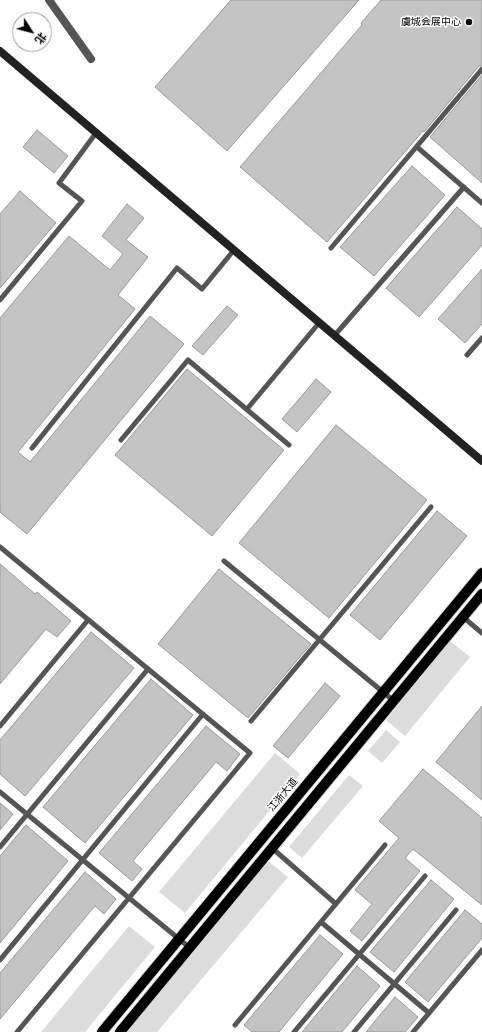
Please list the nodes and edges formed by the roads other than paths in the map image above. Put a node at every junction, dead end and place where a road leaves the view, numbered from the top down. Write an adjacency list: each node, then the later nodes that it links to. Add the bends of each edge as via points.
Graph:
1 (49, 0): 3 (street)
2 (0, 51): 5 (main road)
3 (91, 59)
4 (482, 69): 6 (lane)
5 (96, 133): 10 (main road); 11 (lane, via 59,182 82,201)
6 (417, 147): 7 (lane); 9 (lane)
7 (464, 187): 8 (lane); 13 (lane)
8 (482, 202)
9 (331, 248)
10 (234, 250): 12 (main road); 19 (lane, via 202,289 177,268)
11 (0, 300)
12 (319, 323): 13 (main road); 16 (lane)
13 (334, 336): 20 (main road)
14 (482, 338): 15 (lane)
15 (467, 355)
16 (247, 409): 17 (lane, via 188,360); 18 (lane)
17 (120, 440)
18 (289, 445)
19 (32, 448)
20 (482, 461)
21 (431, 507): 29 (lane)
22 (0, 547): 27 (lane)
23 (224, 561): 29 (lane)
24 (482, 573): 31 (main road, 江浙大道)
25 (482, 594): 26 (main road)
26 (463, 617): 28 (lane); 32 (main road)
27 (88, 620): 30 (lane); 35 (lane)
28 (482, 633)
29 (319, 640): 31 (lane); 34 (lane)
30 (148, 669): 33 (lane); 37 (lane)
31 (383, 692): 32 (lane); 47 (main road, 江浙大道)
32 (394, 701): 40 (main road)
33 (203, 714): 41 (lane); 43 (lane, via 250,753)
34 (251, 721)
35 (0, 726)
36 (0, 792): 37 (lane)
37 (27, 815): 39 (lane); 41 (lane)
38 (385, 846): 44 (lane)
39 (0, 847)
40 (272, 848): 44 (lane); 48 (main road)
41 (82, 860): 43 (lane); 51 (lane)
42 (425, 876): 50 (lane)
43 (128, 898): 47 (lane); 55 (lane)
44 (336, 904): 46 (lane)
45 (456, 910): 52 (lane)
46 (321, 922): 50 (lane); 54 (lane)
47 (179, 939): 48 (lane); 56 (main road, 江浙大道)
48 (190, 948): 57 (main road)
49 (482, 950): 53 (lane)
50 (359, 954): 52 (lane); 58 (lane)
51 (0, 960)
52 (394, 984): 53 (lane); 59 (lane)
53 (429, 1013): 60 (lane)
54 (235, 1025)
55 (17, 1032)
56 (102, 1032)
57 (120, 1032)
58 (294, 1032)
59 (354, 1032)
60 (413, 1032)

